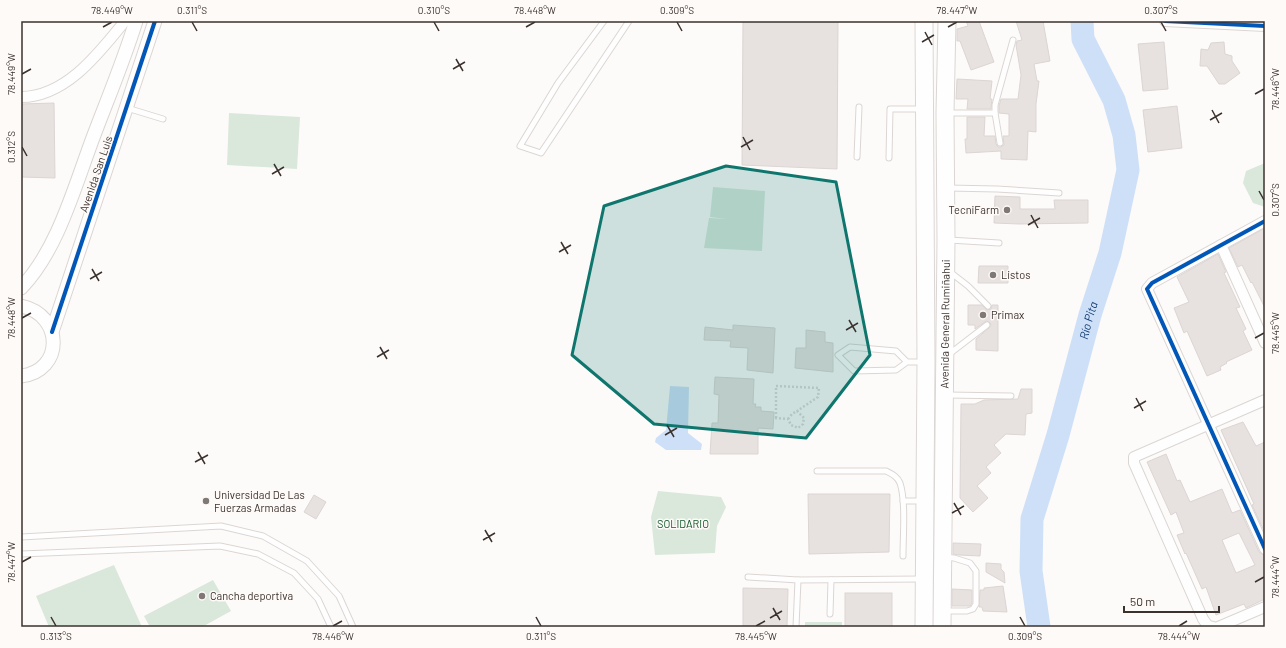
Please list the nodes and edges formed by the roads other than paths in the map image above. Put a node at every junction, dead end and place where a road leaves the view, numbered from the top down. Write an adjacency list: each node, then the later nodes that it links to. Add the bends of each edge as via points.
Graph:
1 (126, 21): 11 (street, via 92,61 59,87 33,97)
2 (136, 21): 28 (street, Avenida San Luis, via 62,221 39,266)
3 (155, 21): 13 (street, Avenida San Luis)
4 (604, 21): 5 (lane, via 558,82 520,146 542,153)
5 (629, 21)
6 (924, 21): 14 (highway, Avenida General Rumiñahui)
7 (947, 21): 15 (highway, Avenida General Rumiñahui)
8 (1165, 21): 9 (street)
9 (1262, 24)
10 (1013, 40): 16 (lane, via 995,104)
11 (21, 97)
12 (859, 107): 19 (lane)
13 (127, 108): 17 (lane); 32 (street, Avenida San Luis)
14 (925, 109): 20 (lane, via 890,110); 36 (highway, Avenida General Rumiñahui)
15 (945, 113): 16 (lane); 21 (highway, Avenida General Rumiñahui)
16 (995, 113): 18 (lane)
17 (163, 119)
18 (1000, 143)
19 (857, 156)
20 (889, 158)
21 (945, 188): 22 (lane); 24 (highway, Avenida General Rumiñahui)
22 (1059, 193)
23 (1265, 221): 26 (street)
24 (946, 240): 25 (lane); 27 (highway, Avenida General Rumiñahui)
25 (999, 243)
26 (1221, 246): 33 (street); 41 (street, via 1152,283 1147,289)
27 (945, 268): 30 (lane); 34 (highway, Avenida General Rumiñahui)
28 (21, 288)
29 (21, 306): 32 (street, via 40,314 48,322)
30 (988, 306)
31 (987, 325): 34 (lane)
32 (52, 332): 37 (street, Avenida San Luis, via 54,343 46,363 38,370)
33 (1265, 344)
34 (944, 358): 38 (highway, Avenida General Rumiñahui)
35 (907, 362): 35 (lane, via 896,351 850,347 838,355 854,372 896,370); 36 (lane)
36 (926, 362): 44 (highway, Avenida General Rumiñahui)
37 (21, 376)
38 (944, 395): 39 (lane); 49 (highway, Avenida General Rumiñahui)
39 (1011, 396)
40 (1265, 400): 41 (street)
41 (1208, 425): 46 (street); 61 (street, via 1134,457 1134,463 1203,619 1208,626)
42 (817, 471): 43 (lane, via 886,471 894,474 900,482)
43 (903, 501): 44 (lane); 48 (lane)
44 (925, 502): 51 (highway, Avenida General Rumiñahui)
45 (21, 537): 58 (lane, via 221,526 263,536 307,561 339,596)
46 (1265, 549)
47 (21, 554): 57 (lane, via 220,546 258,554 294,573 318,599)
48 (903, 556)
49 (943, 557): 56 (highway, Avenida General Rumiñahui); 56 (lane, via 974,566 976,604 973,609)
50 (748, 577): 52 (lane)
51 (925, 579): 53 (lane); 60 (highway, Avenida General Rumiñahui)
52 (798, 580): 53 (lane); 59 (lane)
53 (831, 580): 55 (lane)
54 (1265, 607): 62 (street)
55 (830, 614)
56 (942, 619)
57 (331, 627)
58 (353, 627)
59 (796, 627)
60 (924, 627)
61 (1213, 627)
62 (1218, 627)

